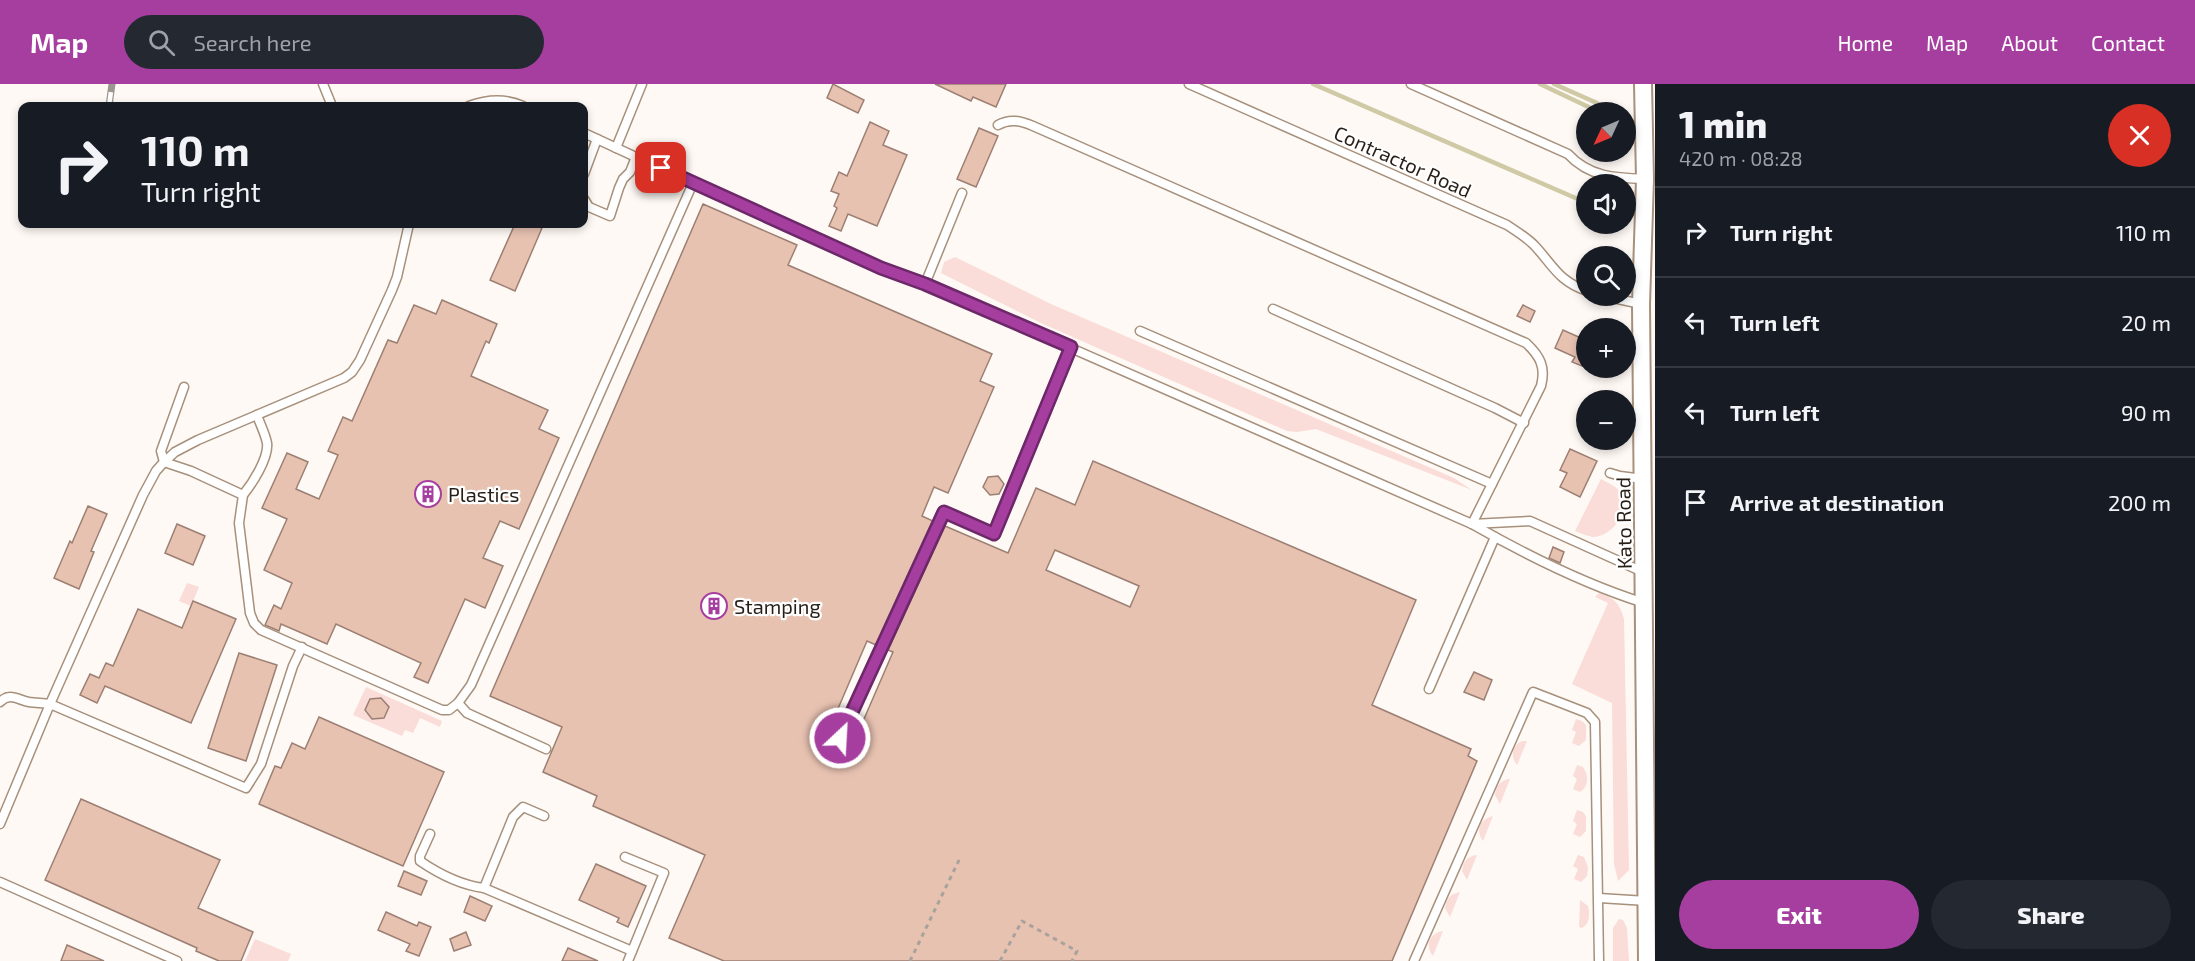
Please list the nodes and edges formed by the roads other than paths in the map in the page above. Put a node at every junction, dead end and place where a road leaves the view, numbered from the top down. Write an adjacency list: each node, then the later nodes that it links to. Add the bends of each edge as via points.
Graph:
1 (323, 84): 6 (lane)
2 (642, 84): 12 (lane)
3 (1189, 84): 21 (lane, Contractor Road, via 1507,225 1533,244 1566,282)
4 (1411, 84): 15 (lane, via 1568,154 1577,164 1609,178)
5 (1643, 84): 15 (street, Kato Road)
6 (330, 102)
7 (480, 102): 8 (lane)
8 (507, 102)
9 (998, 125): 29 (lane, via 1013,120 1033,126 1526,343 1539,356 1544,369 1541,386)
10 (588, 136): 11 (lane)
11 (597, 140): 12 (lane); 14 (lane)
12 (616, 148): 13 (lane)
13 (636, 157): 16 (lane); 18 (lane, via 619,188 610,216)
14 (588, 164)
15 (1645, 179): 23 (street, Kato Road)
16 (693, 183): 20 (lane, via 869,263); 42 (lane, via 471,686)
17 (962, 193): 20 (lane)
18 (588, 205)
19 (408, 228): 28 (lane, via 395,283 352,372)
20 (925, 284): 26 (lane)
21 (1576, 286)
22 (1636, 303): 23 (lane)
23 (1641, 304): 32 (street, Kato Road)
24 (1273, 309): 29 (lane)
25 (1140, 331): 33 (lane)
26 (1071, 347): 35 (lane); 44 (lane, via 994,534 944,512)
27 (184, 387): 30 (lane, via 161,451)
28 (257, 415): 30 (lane, via 186,446); 34 (lane, via 267,444 252,484)
29 (1524, 423): 33 (lane)
30 (164, 462): 34 (lane); 43 (lane, via 143,495)
31 (1610, 473): 32 (lane)
32 (1643, 479): 37 (street, Kato Road)
33 (1492, 484): 35 (lane)
34 (243, 495): 39 (lane, via 239,523 250,613 261,630)
35 (1472, 524): 36 (lane); 37 (lane, via 1530,521)
36 (1495, 537): 38 (lane, via 1558,568); 40 (lane)
37 (1644, 573): 38 (street, Kato Road)
38 (1645, 603): 53 (street, Kato Road)
39 (302, 647): 42 (lane, via 442,710); 43 (lane, via 261,764 246,788)
40 (1429, 689)
41 (0, 702): 43 (lane, via 13,696)
42 (458, 703): 45 (lane, via 466,713)
43 (50, 704): 47 (lane)
44 (840, 738)
45 (546, 749)
46 (544, 816): 51 (lane, via 523,807 513,817)
47 (0, 825)
48 (430, 834): 51 (lane, via 420,861 438,873)
49 (626, 857): 54 (lane, via 664,873)
50 (0, 882): 55 (lane)
51 (484, 888): 54 (lane)
52 (1599, 898): 53 (lane); 57 (lane, via 1595,722 1587,713 1533,692); 58 (lane)
53 (1647, 901): 59 (street, Kato Road)
54 (632, 951): 56 (lane)
55 (177, 961)
56 (627, 961)
57 (1414, 961)
58 (1599, 961)
59 (1647, 961)

